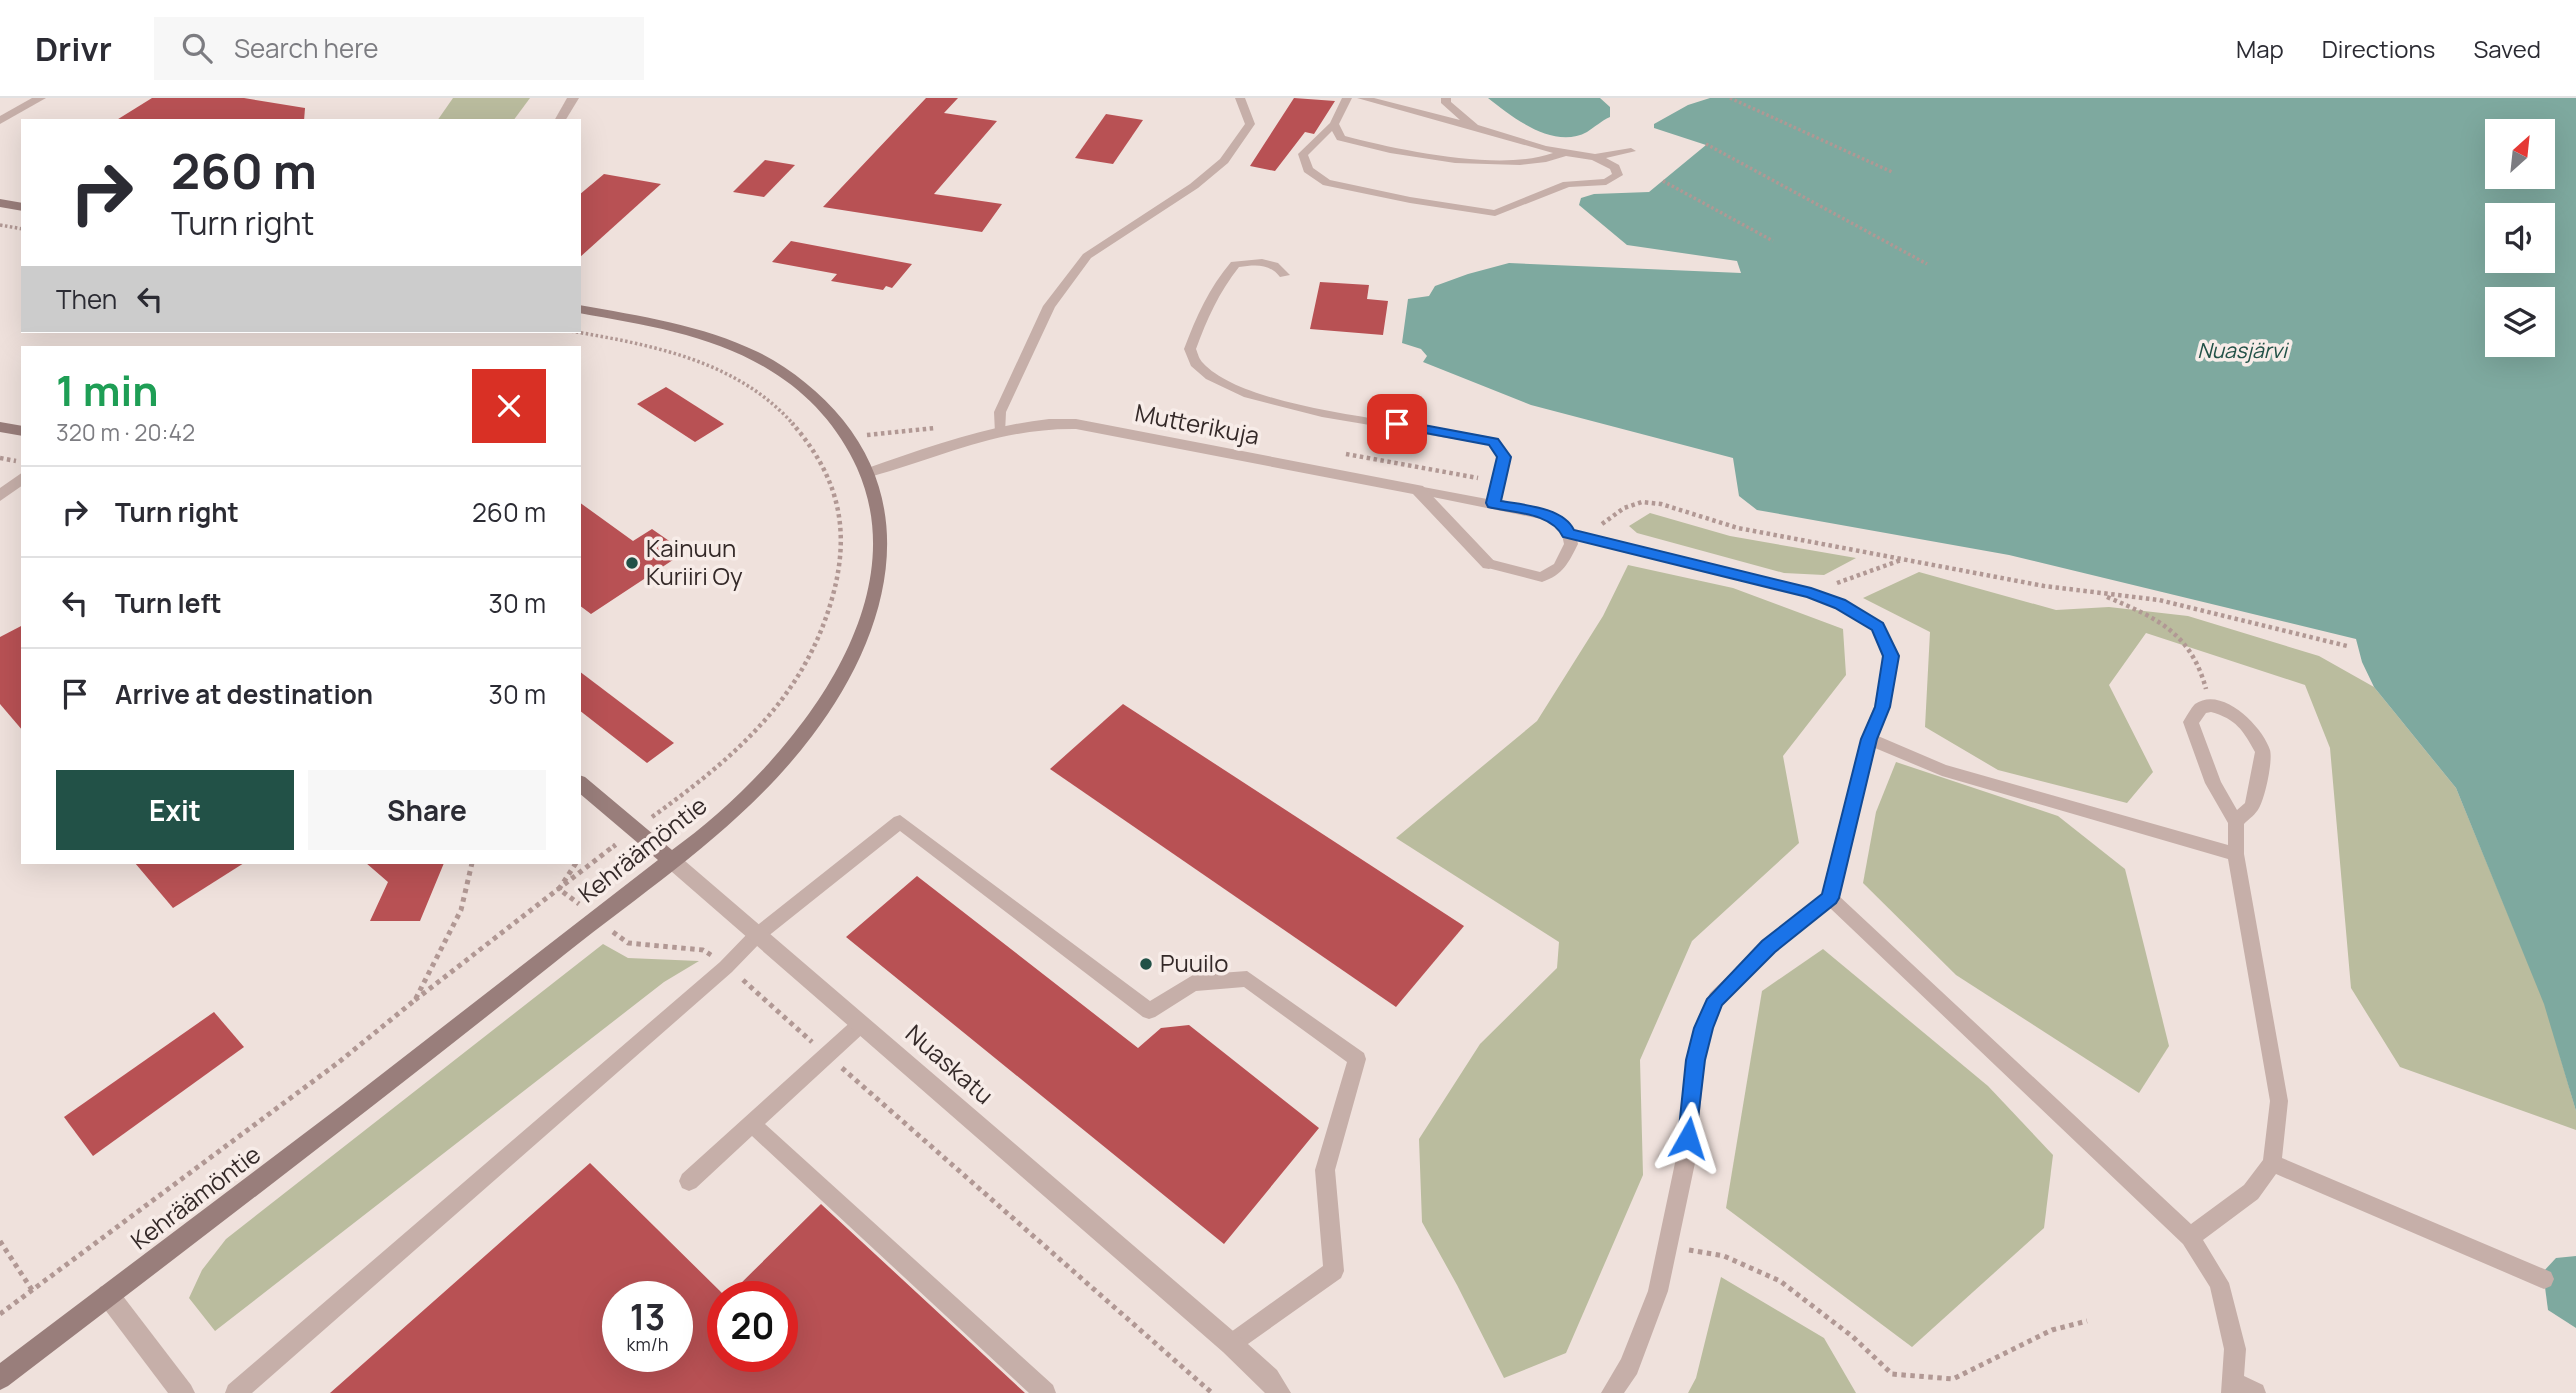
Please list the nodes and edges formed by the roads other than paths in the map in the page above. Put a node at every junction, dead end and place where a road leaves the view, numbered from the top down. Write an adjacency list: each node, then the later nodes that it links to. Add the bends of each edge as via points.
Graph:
1 (40, 98): 8 (street)
2 (573, 98): 7 (street)
3 (1240, 98): 19 (lane, via 1250,124 1224,161 1087,256 1049,306 1000,412)
4 (1347, 98): 9 (lane)
5 (1362, 98): 10 (lane)
6 (1446, 98): 10 (lane)
7 (559, 119)
8 (0, 121)
9 (1334, 124): 12 (lane, via 1341,138 1374,148 1497,163 1555,159); 13 (lane, via 1303,154 1308,170 1326,183 1495,213 1567,184 1606,183 1618,175 1615,167)
10 (1474, 127): 12 (lane)
11 (1631, 151): 13 (lane)
12 (1566, 152): 13 (lane)
13 (1595, 157)
14 (0, 203): 15 (street)
15 (21, 207)
16 (1284, 275): 25 (lane, via 1262,261 1235,264 1216,287 1200,320 1190,349 1195,363 1210,376 1248,394 1322,413 1493,442 1504,457)
17 (581, 309): 21 (street, Kehräämöntie, via 715,339 779,369 824,405)
18 (0, 427): 20 (street)
19 (1000, 430): 21 (street, Mutterikuja); 23 (street, Mutterikuja, via 1048,422 1076,425)
20 (21, 431)
21 (870, 472): 32 (street, Kehräämöntie, via 882,520 877,594 854,656 817,718 781,760 732,813)
22 (21, 479): 24 (street)
23 (1418, 490): 25 (lane); 27 (street)
24 (0, 496)
25 (1493, 503): 26 (lane, via 1550,516)
26 (1576, 535): 27 (lane, via 1559,567 1542,577); 28 (lane, via 1811,593 1878,627 1891,656 1882,707)
27 (1489, 564)
28 (1869, 739): 31 (lane, via 1942,770); 33 (lane)
29 (581, 784): 32 (street, Nuaskatu)
30 (2236, 822): 30 (lane, via 2252,806 2263,752 2234,712 2201,708 2191,722 2213,783); 31 (lane)
31 (2236, 853): 37 (lane, via 2279,1101)
32 (671, 860): 34 (street, Nuaskatu); 41 (street, Kehräämöntie, via 348,1114)
33 (1830, 898): 39 (lane); 49 (lane, via 1769,947 1716,999 1703,1028 1685,1163 1654,1303 1629,1366)
34 (756, 936): 35 (street, Nuaskatu); 42 (lane, via 900,822 1149,1010 1193,983 1247,979 1357,1059 1325,1170 1334,1271); 46 (lane)
35 (861, 1024): 36 (lane); 42 (street, Nuaskatu)
36 (752, 1124): 38 (lane); 47 (lane)
37 (2272, 1163): 39 (lane, via 2251,1192); 40 (lane)
38 (689, 1181)
39 (2190, 1237): 44 (lane, via 2219,1283 2235,1349)
40 (2544, 1279)
41 (108, 1295): 43 (street, Kehräämöntie); 45 (street)
42 (1231, 1344): 48 (street, Nuaskatu, via 1269,1377)
43 (0, 1378)
44 (2232, 1388): 50 (lane)
45 (183, 1393)
46 (236, 1393)
47 (1045, 1393)
48 (1279, 1393)
49 (1612, 1393)
50 (2255, 1393)

